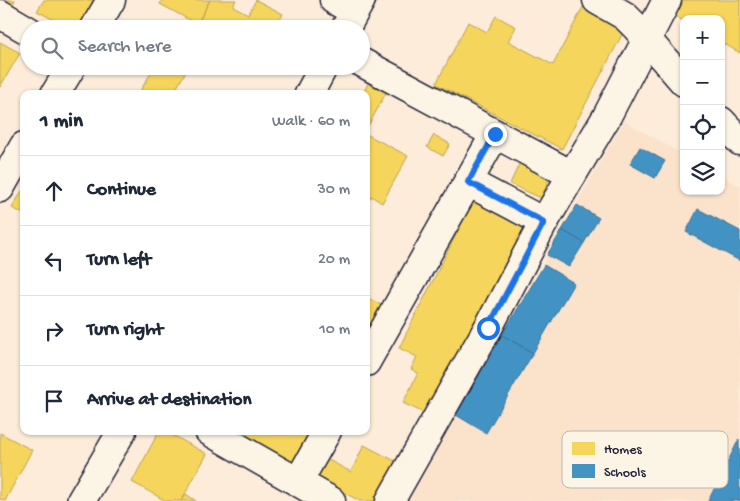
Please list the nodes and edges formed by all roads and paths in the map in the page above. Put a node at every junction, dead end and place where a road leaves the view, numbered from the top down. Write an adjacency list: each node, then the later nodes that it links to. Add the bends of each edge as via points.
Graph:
1 (111, 0): 5 (street)
2 (597, 0): 7 (street, via 624,16)
3 (667, 0): 7 (street)
4 (0, 14): 6 (street)
5 (99, 20)
6 (20, 26)
7 (646, 38): 11 (street); 18 (street, via 606,118)
8 (370, 67): 15 (street)
9 (67, 75): 12 (street)
10 (319, 75): 13 (street)
11 (680, 77)
12 (57, 90)
13 (311, 90)
14 (725, 125): 16 (street)
15 (495, 134): 18 (street); 19 (street)
16 (740, 141)
17 (20, 153): 20 (street)
18 (572, 175): 21 (street)
19 (468, 182): 21 (street); 22 (street)
20 (1, 184)
21 (544, 222): 29 (street)
22 (370, 355)
23 (120, 435): 27 (street)
24 (216, 435): 26 (street)
25 (325, 435): 26 (street)
26 (298, 482): 28 (street)
27 (81, 501)
28 (331, 501)
29 (390, 501)

